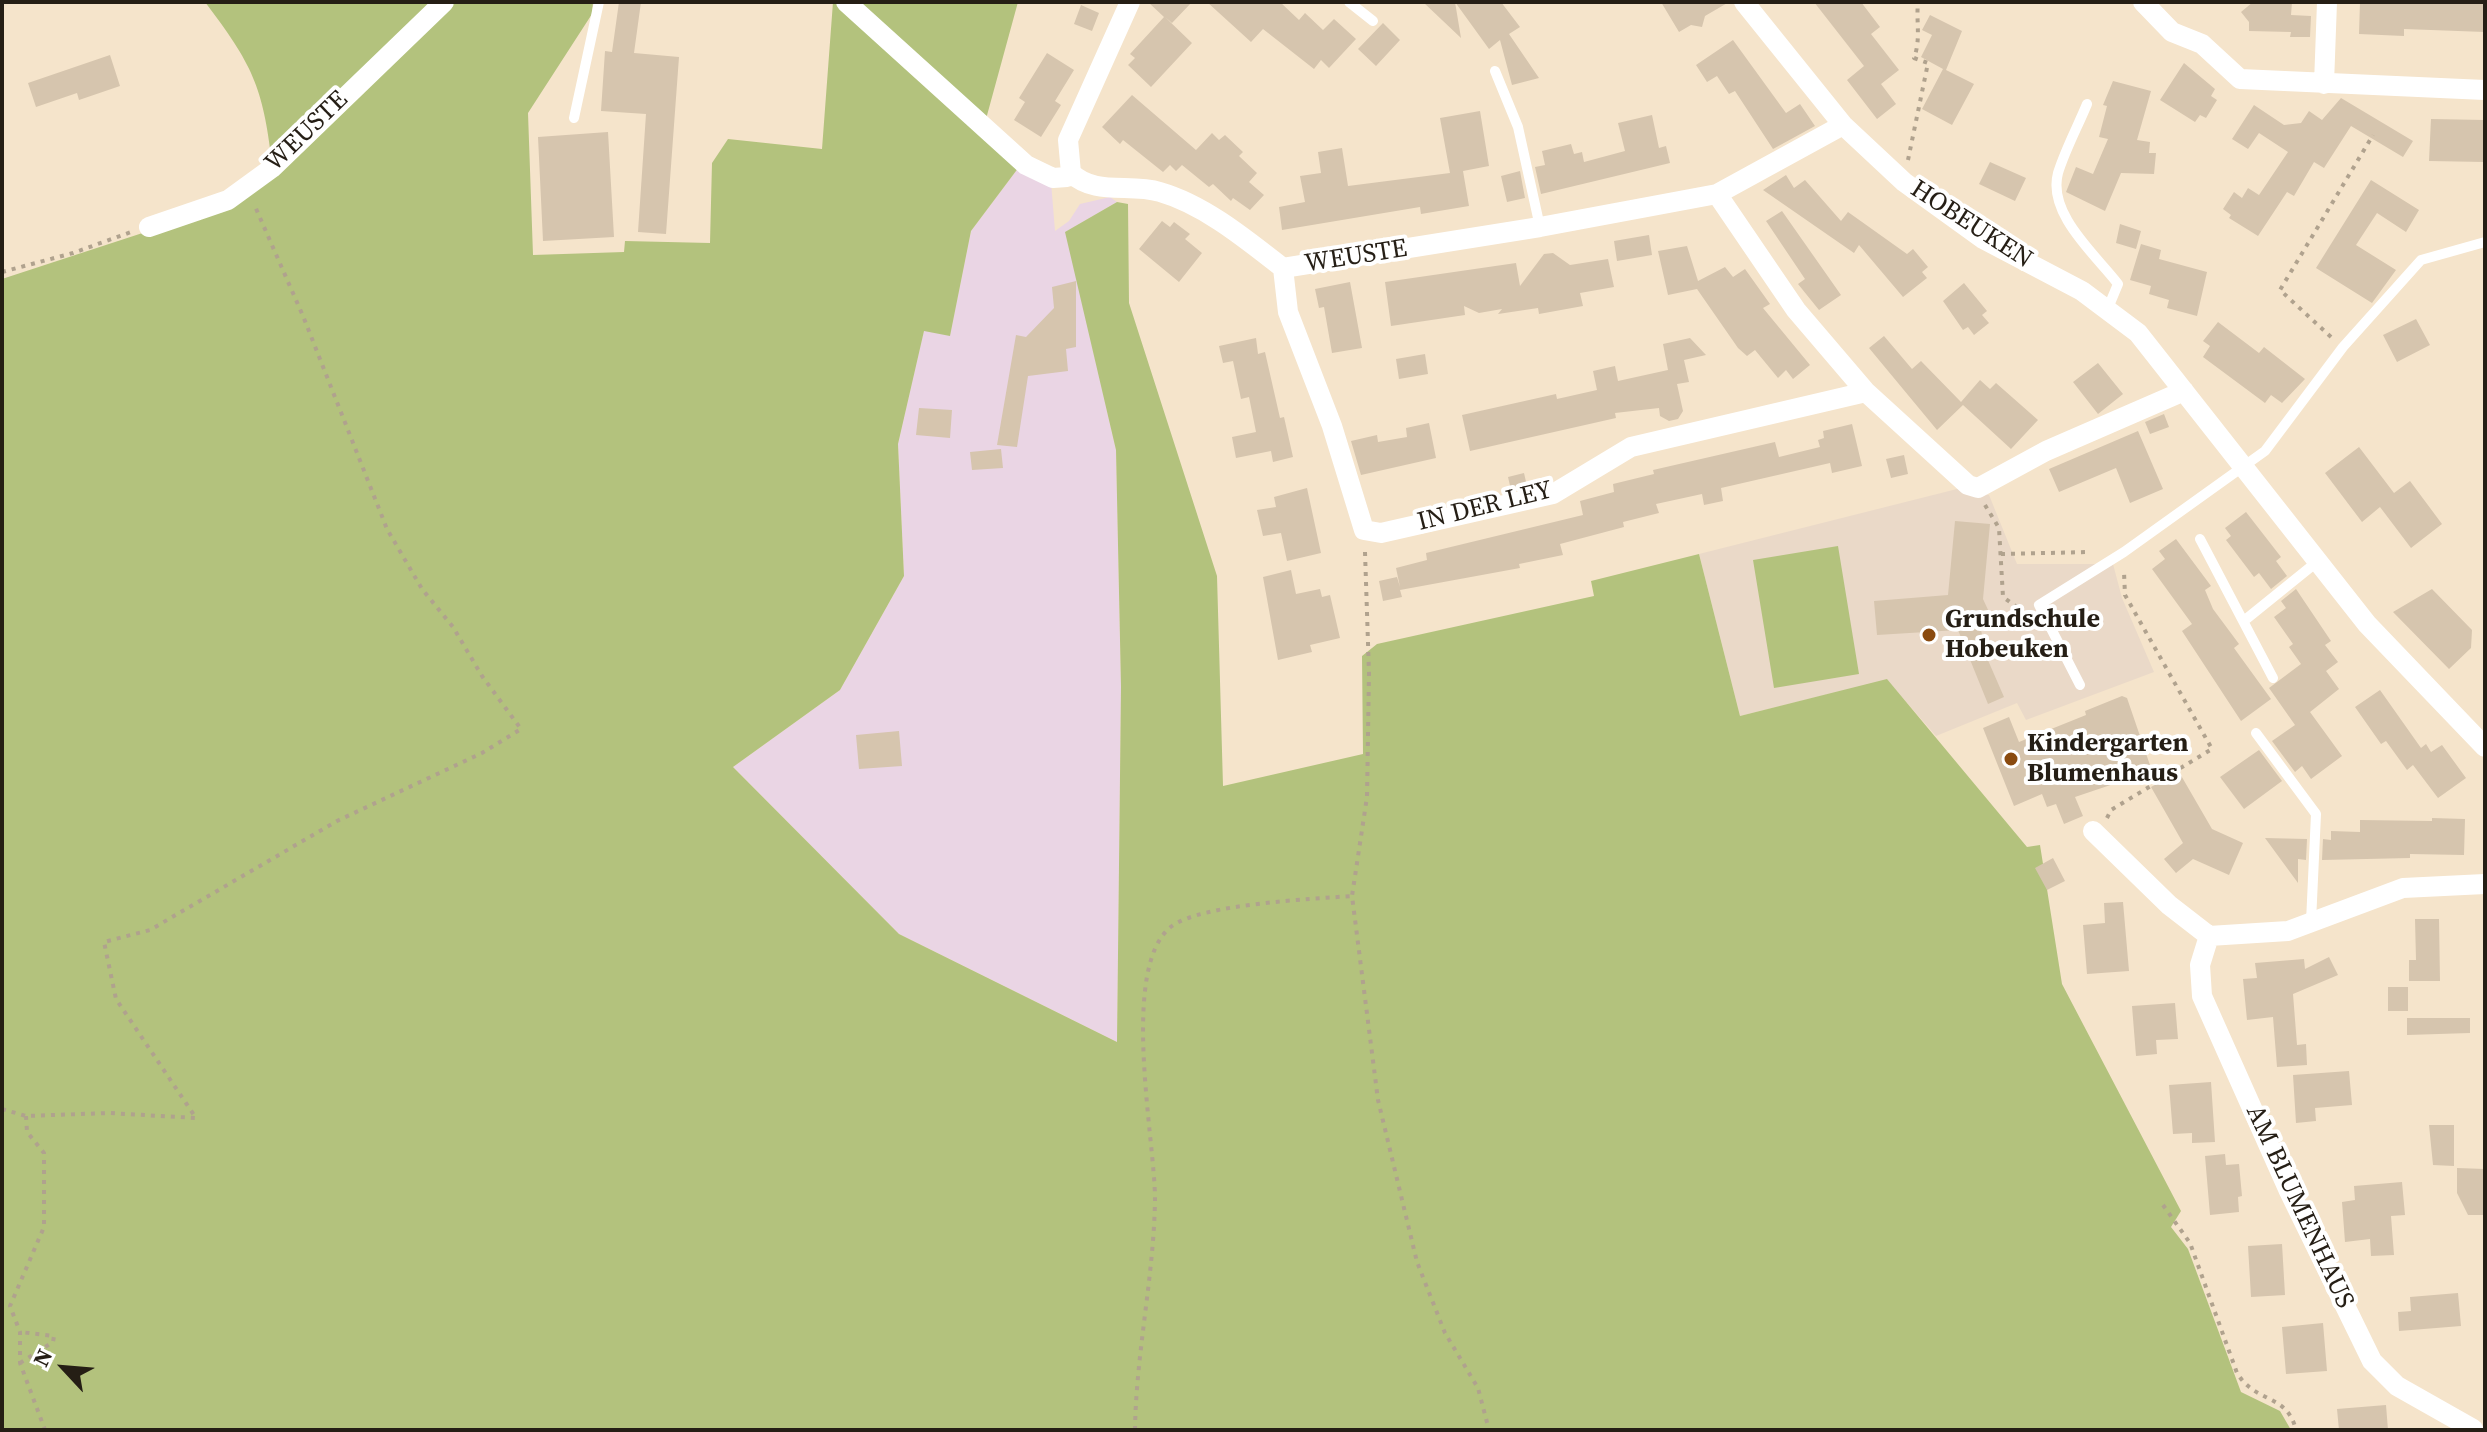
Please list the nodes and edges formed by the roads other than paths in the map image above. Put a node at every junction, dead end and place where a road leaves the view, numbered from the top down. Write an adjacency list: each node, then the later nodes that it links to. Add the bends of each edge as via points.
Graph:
1 (444, 2): 18 (street, WEUSTE, via 272,168 228,200)
2 (599, 2): 14 (lane)
3 (846, 2): 16 (street, WEUSTE, via 1026,165 1053,178)
4 (1130, 2): 16 (street, via 1068,140)
5 (1349, 2): 9 (lane)
6 (1744, 2): 15 (street, HOBEUKEN)
7 (2143, 2): 11 (street, via 2172,32 2202,44 2240,79)
8 (2327, 2): 11 (street)
9 (1373, 21)
10 (1495, 71): 19 (lane, via 1518,127)
11 (2324, 84): 12 (street)
12 (2485, 90)
13 (2087, 104): 22 (lane, via 2058,175 2057,197 2067,219 2118,284)
14 (574, 118)
15 (1843, 125): 17 (street, WEUSTE); 22 (street, HOBEUKEN, via 1904,182 1983,239)
16 (1071, 173): 21 (street, WEUSTE, via 1083,184 1160,192 1184,202)
17 (1717, 194): 19 (street, WEUSTE); 24 (street, via 1796,310)
18 (149, 227)
19 (1540, 227): 21 (street, WEUSTE)
20 (2485, 242): 25 (lane, via 2421,260 2343,347 2265,451)
21 (1283, 268): 24 (street, IN DER LEY, via 1288,312 1332,426 1364,530 1381,533 1553,494 1631,447)
22 (2108, 308): 23 (street, HOBEUKEN, via 2138,333)
23 (2184, 391): 24 (street, via 2046,451 1981,495); 25 (street, HOBEUKEN)
24 (1866, 392)
25 (2244, 468): 27 (street, HOBEUKEN); 30 (lane, via 2039,605)
26 (2200, 539): 28 (lane)
27 (2318, 561): 28 (lane); 32 (street, HOBEUKEN, via 2367,624)
28 (2245, 620): 29 (lane)
29 (2273, 678)
30 (2080, 685)
31 (2256, 733): 35 (lane, via 2316,814)
32 (2485, 747)
33 (2095, 834): 36 (street)
34 (2485, 884): 35 (street, via 2403,888)
35 (2311, 922): 36 (street, via 2288,931)
36 (2209, 936): 37 (street, AM BLUMENHAUS, via 2200,965 2202,996 2372,1361 2397,1386)
37 (2473, 1429)

